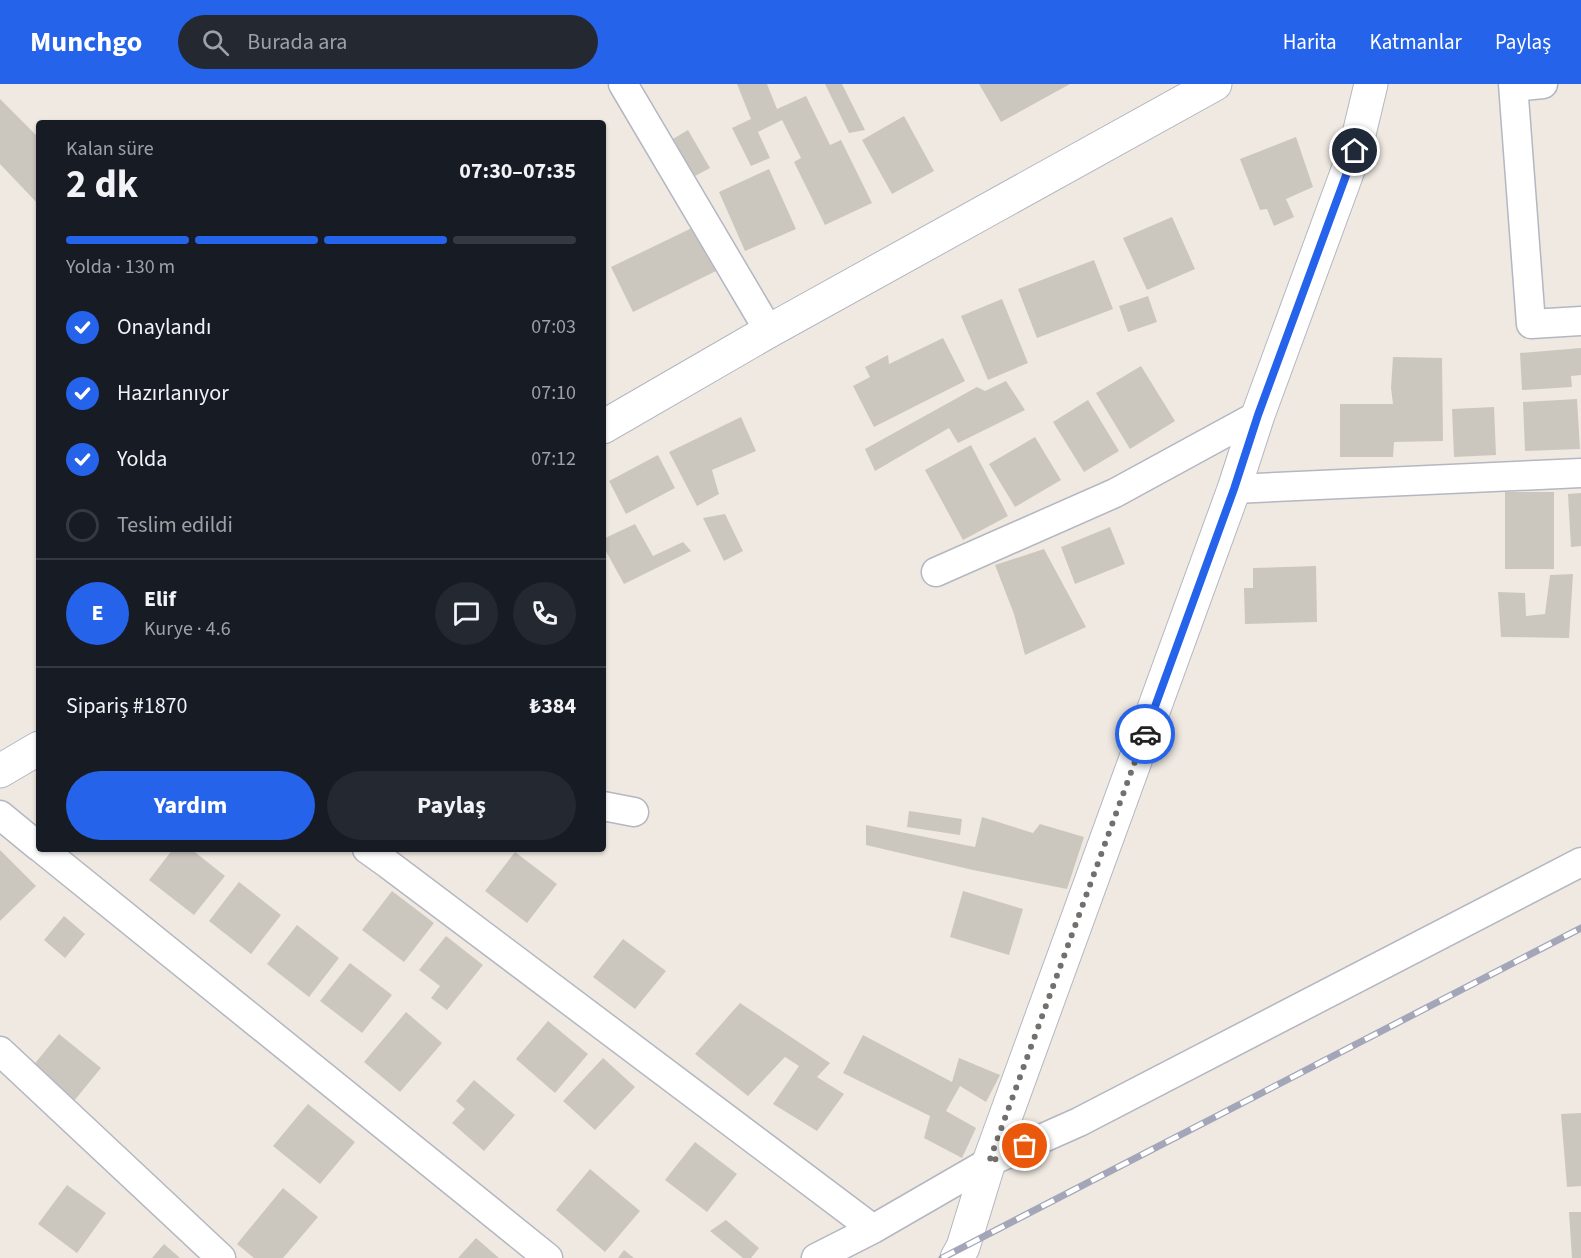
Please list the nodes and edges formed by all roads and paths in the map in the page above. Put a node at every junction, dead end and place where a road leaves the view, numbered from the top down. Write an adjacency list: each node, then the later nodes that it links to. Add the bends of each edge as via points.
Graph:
1 (624, 84): 7 (street)
2 (1215, 84): 7 (street)
3 (1371, 84): 8 (street, via 1355,151)
4 (1543, 84): 5 (street)
5 (1514, 85): 6 (street, via 1531,324)
6 (1581, 321)
7 (769, 331): 9 (street)
8 (1258, 415): 11 (street); 12 (street, via 1115,493)
9 (606, 426)
10 (1581, 473): 11 (street)
11 (1234, 489): 23 (street)
12 (936, 572)
13 (36, 750): 14 (street)
14 (0, 771)
15 (606, 807): 16 (street)
16 (634, 812)
17 (0, 815): 18 (street)
18 (36, 845)
19 (45, 852): 27 (street)
20 (384, 854): 24 (street)
21 (1581, 862): 23 (street, via 1079,1122)
22 (0, 1051): 26 (street)
23 (989, 1162): 24 (street); 25 (street)
24 (873, 1229): 28 (street)
25 (963, 1254)
26 (221, 1258)
27 (548, 1258)
28 (816, 1258)

